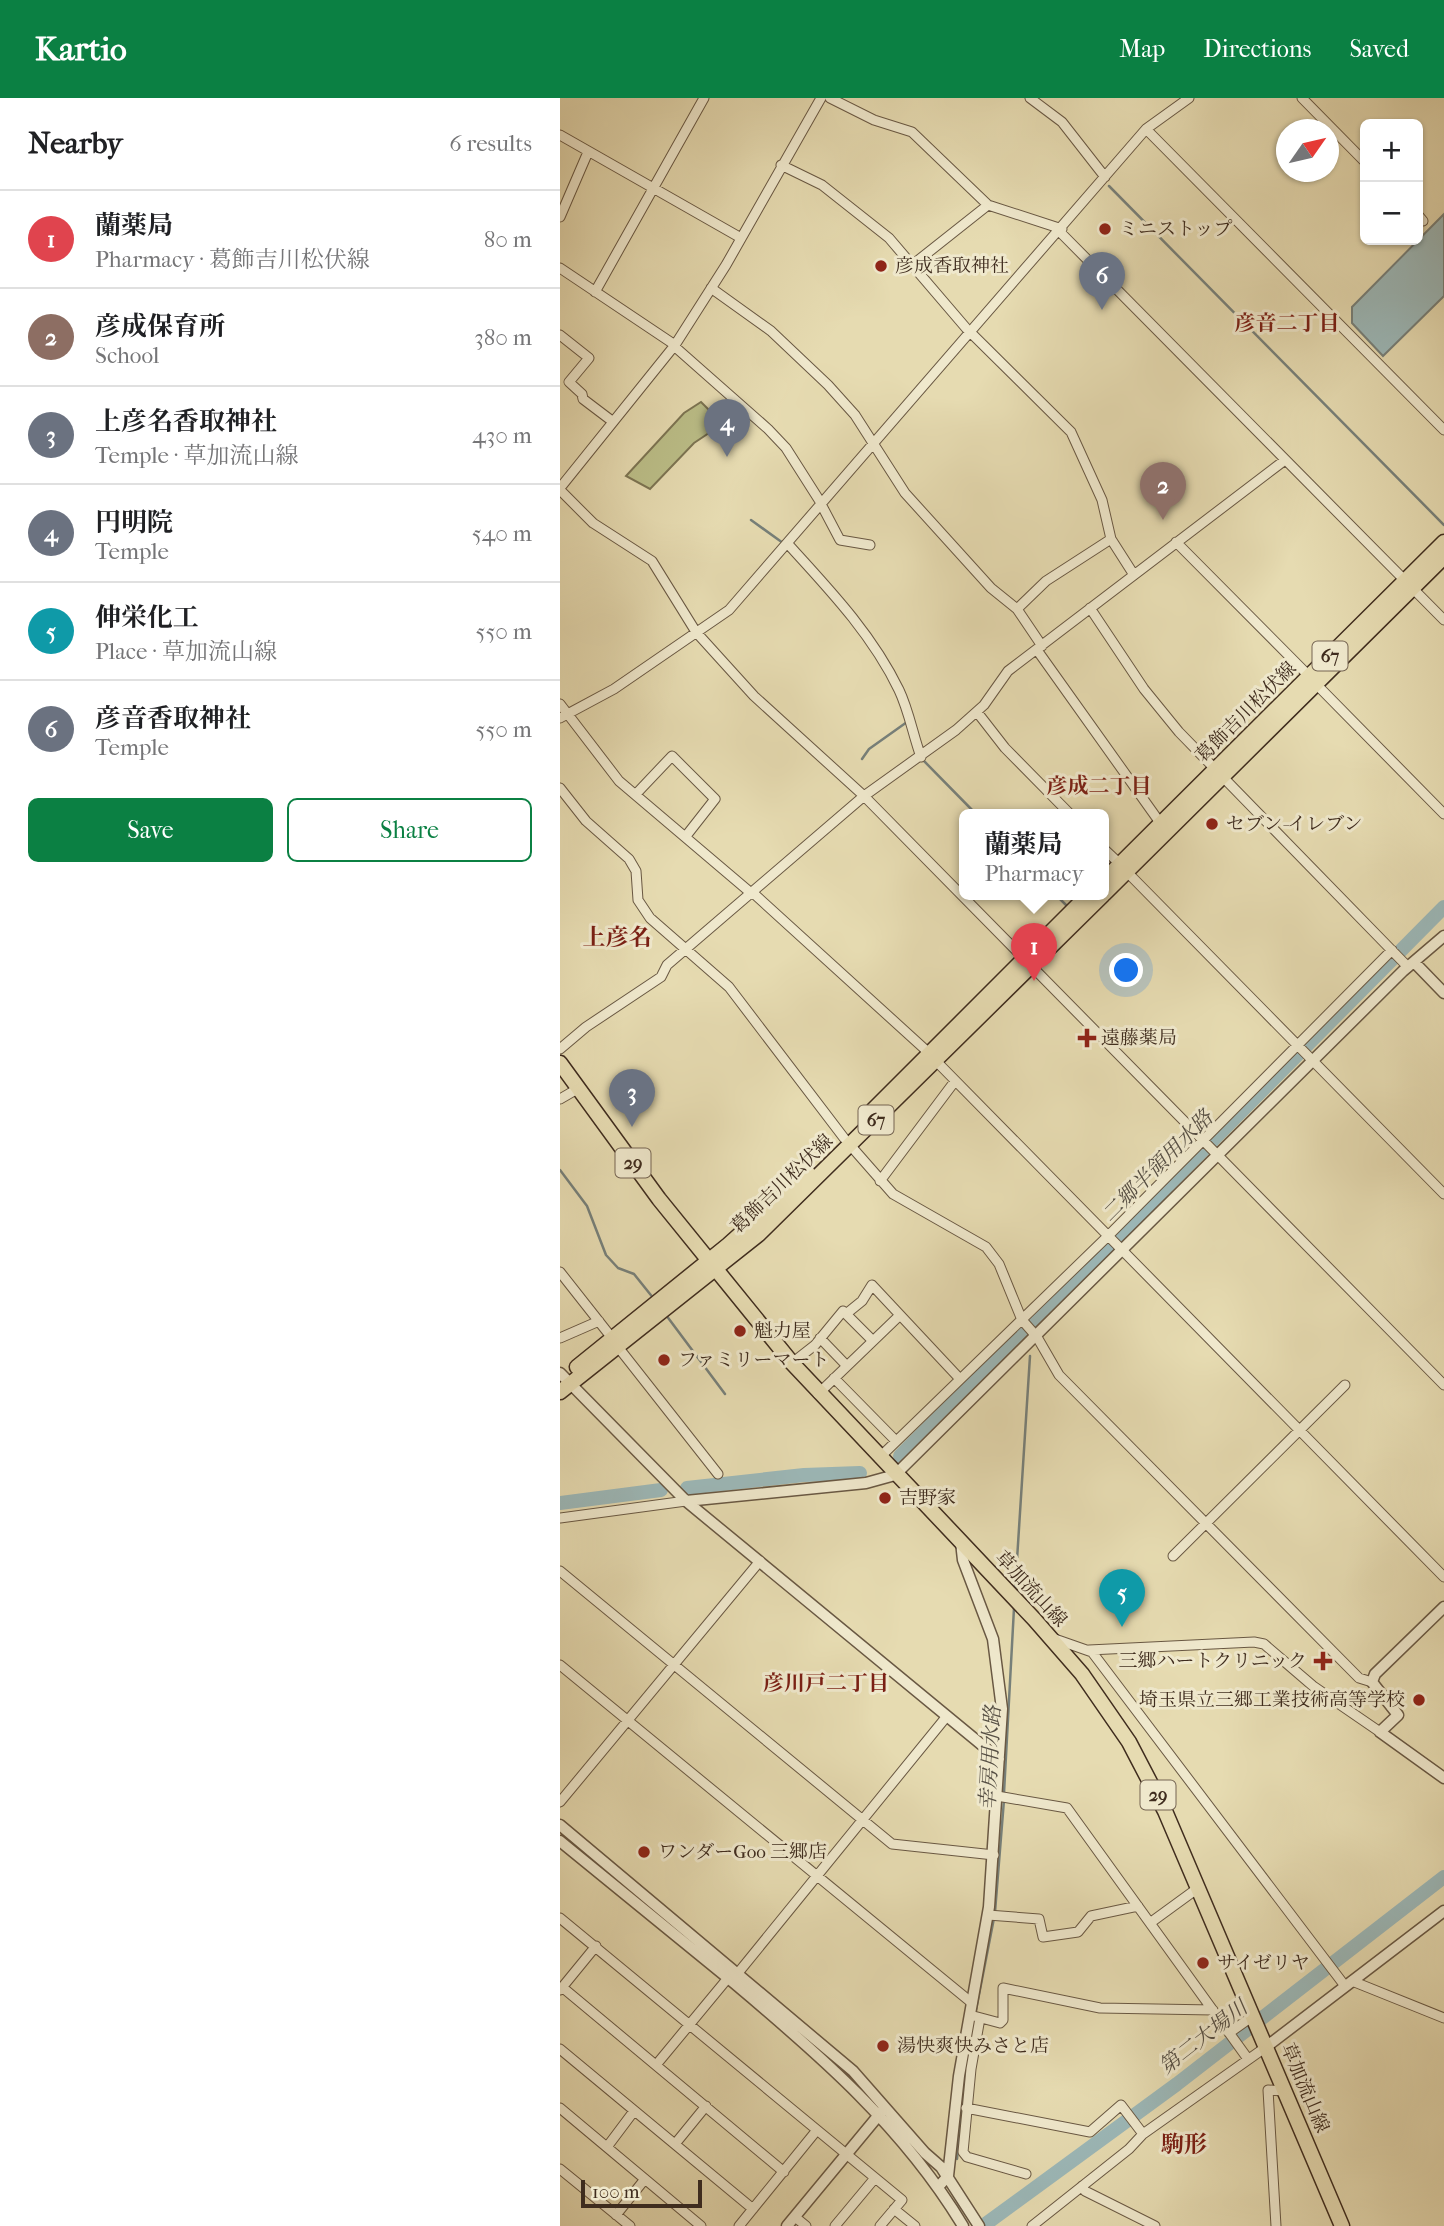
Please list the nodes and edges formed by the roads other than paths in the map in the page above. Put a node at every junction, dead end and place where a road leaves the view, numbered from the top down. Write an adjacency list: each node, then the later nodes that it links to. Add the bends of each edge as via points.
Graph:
1 (704, 98): 13 (street)
2 (821, 98): 11 (street)
3 (830, 98): 14 (street, via 912,132)
4 (1030, 98): 12 (street, via 1062,122)
5 (1189, 98): 7 (street)
6 (1302, 98): 10 (street)
7 (1146, 129): 12 (street); 27 (street)
8 (560, 135): 9 (street)
9 (588, 152): 13 (street); 15 (street)
10 (1360, 157)
11 (781, 165): 17 (street); 18 (street, via 839,198 889,239)
12 (1105, 177): 16 (street)
13 (654, 188): 17 (street); 21 (street)
14 (988, 205): 16 (street); 18 (street)
15 (560, 218)
16 (1060, 230): 22 (street); 29 (street)
17 (741, 238): 20 (street)
18 (911, 266): 22 (street)
19 (560, 268): 21 (street)
20 (711, 288): 24 (street); 28 (street, via 786,345 828,385)
21 (595, 292): 24 (street)
22 (972, 332): 28 (street); 32 (street, via 1071,432 1102,500)
23 (560, 335): 25 (street, via 589,358)
24 (674, 346): 26 (street); 31 (street, via 786,448)
25 (564, 383): 26 (street)
26 (612, 421): 30 (street)
27 (1444, 430)
28 (874, 443): 31 (street); 41 (street, via 905,493 991,588)
29 (1285, 460): 33 (street); 39 (street)
30 (560, 489): 43 (street, via 593,523 652,561)
31 (821, 504): 35 (street); 36 (street, via 840,540)
32 (1111, 539): 38 (street); 41 (street, via 1046,581)
33 (1176, 542): 38 (street); 45 (street)
34 (1444, 542): 39 (main road, 葛飾吉川松伏線 / 67)
35 (788, 543): 43 (street, via 729,610); 49 (street, via 851,614 887,666)
36 (870, 545)
37 (1444, 557): 39 (main road, 葛飾吉川松伏線 / 67)
38 (1134, 575): 40 (street)
39 (1409, 584): 42 (street); 45 (main road, 葛飾吉川松伏線 / 67)
40 (1090, 608): 44 (street); 50 (street, via 1144,689)
41 (1017, 609): 44 (street)
42 (1444, 620)
43 (696, 632): 48 (street, via 614,689); 53 (street, via 754,696)
44 (1039, 648): 47 (street, via 1008,671); 56 (street)
45 (1312, 680): 50 (main road, 葛飾吉川松伏線 / 67); 55 (street)
46 (560, 704): 48 (street)
47 (977, 712): 49 (street); 54 (street)
48 (564, 716): 52 (street, via 619,781)
49 (921, 757): 53 (street)
50 (1219, 773): 56 (main road, 葛飾吉川松伏線 / 67); 59 (main road, 葛飾吉川松伏線 / 67); 69 (street)
51 (560, 788): 68 (street, via 586,821 629,859 636,871 638,900 658,928)
52 (636, 794): 57 (street); 57 (street, via 672,756 715,799)
53 (864, 796): 62 (street); 63 (street)
54 (1065, 809)
55 (1444, 814)
56 (1161, 824): 59 (main road, 葛飾吉川松伏線 / 67)
57 (686, 836): 62 (street)
58 (1109, 854): 59 (street)
59 (1123, 868): 60 (main road, 葛飾吉川松伏線 / 67); 61 (main road, 葛飾吉川松伏線 / 67); 73 (street)
60 (1109, 877)
61 (1109, 888)
62 (752, 892): 68 (street); 74 (street)
63 (959, 892)
64 (967, 900): 70 (street)
65 (1084, 900): 70 (main road, 葛飾吉川松伏線 / 67)
66 (1098, 900): 70 (main road, 葛飾吉川松伏線 / 67)
67 (1444, 936): 69 (street)
68 (684, 950): 72 (street, via 661,977); 80 (street, via 729,987)
69 (1402, 959): 71 (street); 73 (street); 73 (street)
70 (1029, 962): 74 (main road, 葛飾吉川松伏線 / 67); 79 (street)
71 (1444, 993)
72 (560, 1049)
73 (1304, 1052): 79 (street); 81 (street); 83 (street)
74 (933, 1057): 76 (street); 80 (main road, 葛飾吉川松伏線 / 67)
75 (560, 1063): 77 (main road, 草加流山線 / 29)
76 (955, 1082): 82 (street); 84 (street)
77 (579, 1088): 78 (street); 85 (main road, 草加流山線 / 29)
78 (560, 1099)
79 (1204, 1140): 81 (street); 84 (street)
80 (847, 1142): 82 (street); 85 (main road, 葛飾吉川松伏線 / 67)
81 (1216, 1152): 84 (street); 102 (street)
82 (880, 1181): 89 (street, via 893,1194 986,1247 999,1264)
83 (1444, 1194)
84 (1114, 1243): 89 (street); 91 (street); 104 (street)
85 (713, 1266): 95 (main road, 葛飾吉川松伏線 / 67); 96 (main road, 草加流山線 / 29)
86 (560, 1272): 90 (street)
87 (846, 1314): 88 (street, via 872,1285); 93 (street, via 842,1311); 94 (street)
88 (899, 1315): 94 (street); 99 (street)
89 (1022, 1320): 91 (street); 99 (street)
90 (599, 1321): 92 (street); 95 (street)
91 (1034, 1333): 108 (street); 111 (street, via 1059,1375)
92 (560, 1338)
93 (820, 1338): 96 (street); 97 (street)
94 (873, 1341): 97 (street)
95 (615, 1343): 100 (main road, 葛飾吉川松伏線 / 67); 107 (street)
96 (792, 1363): 103 (main road, 草加流山線 / 29)
97 (847, 1366): 98 (street)
98 (834, 1378): 103 (street); 105 (street)
99 (960, 1379): 105 (street)
100 (563, 1382): 109 (street)
101 (1345, 1385): 104 (street)
102 (1444, 1385)
103 (818, 1394): 106 (main road, 草加流山線 / 29)
104 (1300, 1430): 111 (street); 116 (street)
105 (896, 1441): 106 (street)
106 (879, 1458): 108 (main road, 草加流山線 / 29)
107 (719, 1474)
108 (895, 1475): 109 (street, via 866,1483); 112 (main road, 草加流山線 / 29)
109 (686, 1501): 110 (street); 114 (street)
110 (560, 1518)
111 (1205, 1523): 113 (street); 122 (street, via 1359,1678)
112 (961, 1542): 118 (main road, 草加流山線 / 29); 126 (street, via 963,1560 993,1639 1002,1709)
113 (1173, 1556)
114 (760, 1561): 121 (street); 123 (street)
115 (560, 1571): 121 (street)
116 (1444, 1577)
117 (1444, 1606): 122 (street)
118 (1052, 1638): 119 (street); 135 (main road, 草加流山線 / 29, via 1135,1753)
119 (1089, 1650): 125 (street, via 1264,1644 1313,1686); 143 (street, via 1336,1974)
120 (560, 1665): 124 (street)
121 (673, 1665): 124 (street); 130 (street)
122 (1372, 1682): 125 (street, via 1398,1715)
123 (947, 1716): 126 (street); 130 (street)
124 (627, 1720): 129 (street); 134 (street)
125 (1380, 1732): 127 (street)
126 (999, 1759): 128 (street)
127 (1444, 1778)
128 (1002, 1796): 133 (street); 136 (street, via 1067,1808)
129 (560, 1802)
130 (864, 1821): 133 (street, via 892,1844); 134 (street)
131 (560, 1825): 142 (street)
132 (560, 1841): 142 (street)
133 (994, 1855): 138 (street)
134 (817, 1877): 142 (street); 145 (street)
135 (1198, 1888): 140 (street); 148 (main road, 草加流山線 / 29)
136 (1138, 1906): 138 (street, via 1091,1916 1078,1932 1043,1937 1038,1919); 140 (street)
137 (1444, 1911): 143 (street)
138 (992, 1916): 145 (street)
139 (560, 1918): 141 (street)
140 (1150, 1923): 146 (street)
141 (596, 1946): 144 (street); 150 (street)
142 (733, 1975): 150 (street); 160 (street, via 831,2051)
143 (1349, 1983): 149 (street); 152 (street)
144 (561, 1988): 155 (street)
145 (972, 2003): 147 (street)
146 (1213, 2010): 147 (street, via 1100,2008 1003,1988 1000,2023); 151 (street)
147 (975, 2016): 159 (street); 170 (street, via 959,2076)
148 (1253, 2016): 151 (street); 152 (main road, 草加流山線 / 29)
149 (1444, 2018)
150 (690, 2024): 155 (street); 162 (street)
151 (1229, 2032): 154 (street)
152 (1264, 2041): 154 (street); 156 (main road, 草加流山線 / 29)
153 (560, 2049): 161 (street)
154 (1248, 2059): 163 (street)
155 (656, 2065): 157 (street)
156 (1284, 2091): 190 (street, via 1268,2090); 191 (main road, 草加流山線 / 29)
157 (706, 2106): 164 (street); 168 (street)
158 (560, 2108): 165 (street)
159 (966, 2108): 163 (street, via 1090,2132 1121,2105); 169 (street, via 962,2146 967,2157)
160 (883, 2110): 166 (street); 170 (street); 173 (street)
161 (634, 2111): 164 (street); 165 (street)
162 (817, 2130): 166 (street); 168 (street)
163 (1140, 2131): 174 (street)
164 (675, 2144): 175 (street)
165 (607, 2147): 172 (street)
166 (847, 2154): 171 (street); 178 (street)
167 (560, 2169): 177 (street)
168 (784, 2172): 175 (street)
169 (1026, 2174)
170 (948, 2176): 173 (street); 187 (street)
171 (875, 2178): 176 (street, via 902,2200); 183 (street)
172 (645, 2179): 177 (street); 180 (street)
173 (939, 2186): 186 (street)
174 (1082, 2186): 188 (street); 189 (street)
175 (754, 2209): 181 (street)
176 (894, 2209): 184 (street); 185 (street)
177 (617, 2215): 179 (street)
178 (791, 2221): 182 (street)
179 (630, 2226)
180 (701, 2226)
181 (739, 2226)
182 (806, 2226)
183 (835, 2226)
184 (880, 2226)
185 (915, 2226)
186 (963, 2226)
187 (979, 2226)
188 (1032, 2226)
189 (1155, 2226)
190 (1276, 2226)
191 (1342, 2226)

